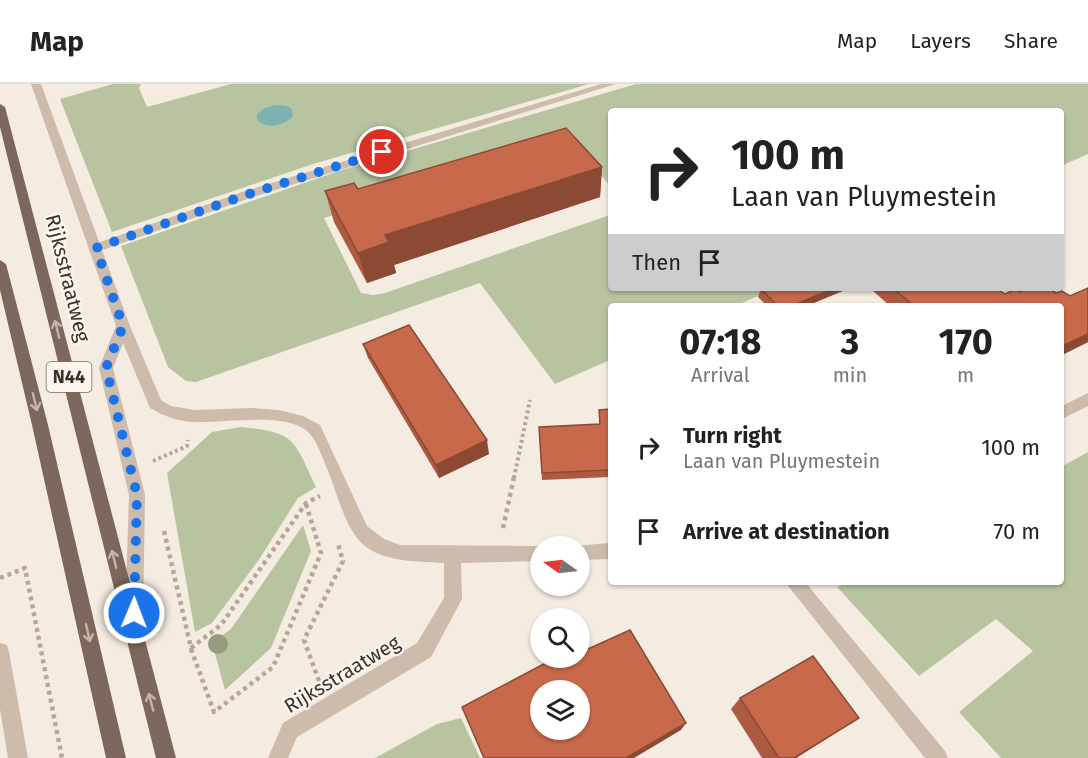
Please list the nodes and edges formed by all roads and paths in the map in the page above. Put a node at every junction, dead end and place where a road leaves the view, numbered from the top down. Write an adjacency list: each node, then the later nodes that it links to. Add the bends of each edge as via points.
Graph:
1 (36, 84): 4 (street, Rijksstraatweg)
2 (611, 84): 4 (street, via 249,194)
3 (0, 107): 23 (main road, Rijksstraatweg / N44, one-way to 3)
4 (96, 248): 6 (street, Rijksstraatweg)
5 (0, 264): 29 (main road, N44, one-way to 29)
6 (123, 326): 10 (street, Rijksstraatweg, via 155,404); 23 (street, Rijksstraatweg, via 106,368 137,495)
7 (1088, 399): 9 (street)
8 (530, 400): 20 (path)
9 (1064, 412)
10 (189, 415): 11 (path, via 187,446); 19 (street, Rijksstraatweg, via 264,414 304,423 315,429 361,531 399,553)
11 (147, 463)
12 (306, 503): 13 (path, via 323,495); 24 (path, via 221,625); 24 (path, via 321,553 273,667 214,712)
13 (326, 506)
14 (164, 528): 24 (path)
15 (336, 539): 26 (path, via 343,561 304,640)
16 (608, 551): 17 (street)
17 (590, 552)
18 (530, 554): 20 (street)
19 (452, 555): 20 (street); 26 (street, Rijksstraatweg, via 453,599 424,650)
20 (498, 555)
21 (0, 578): 28 (path, via 25,568)
22 (796, 585): 32 (street)
23 (134, 636): 30 (main road, Rijksstraatweg / N44, one-way to 23)
24 (191, 648)
25 (0, 652): 27 (street)
26 (328, 708): 31 (street, Rijksstraatweg, via 290,730)
27 (18, 758)
28 (62, 758)
29 (116, 758)
30 (166, 758)
31 (278, 758)
32 (938, 758)

